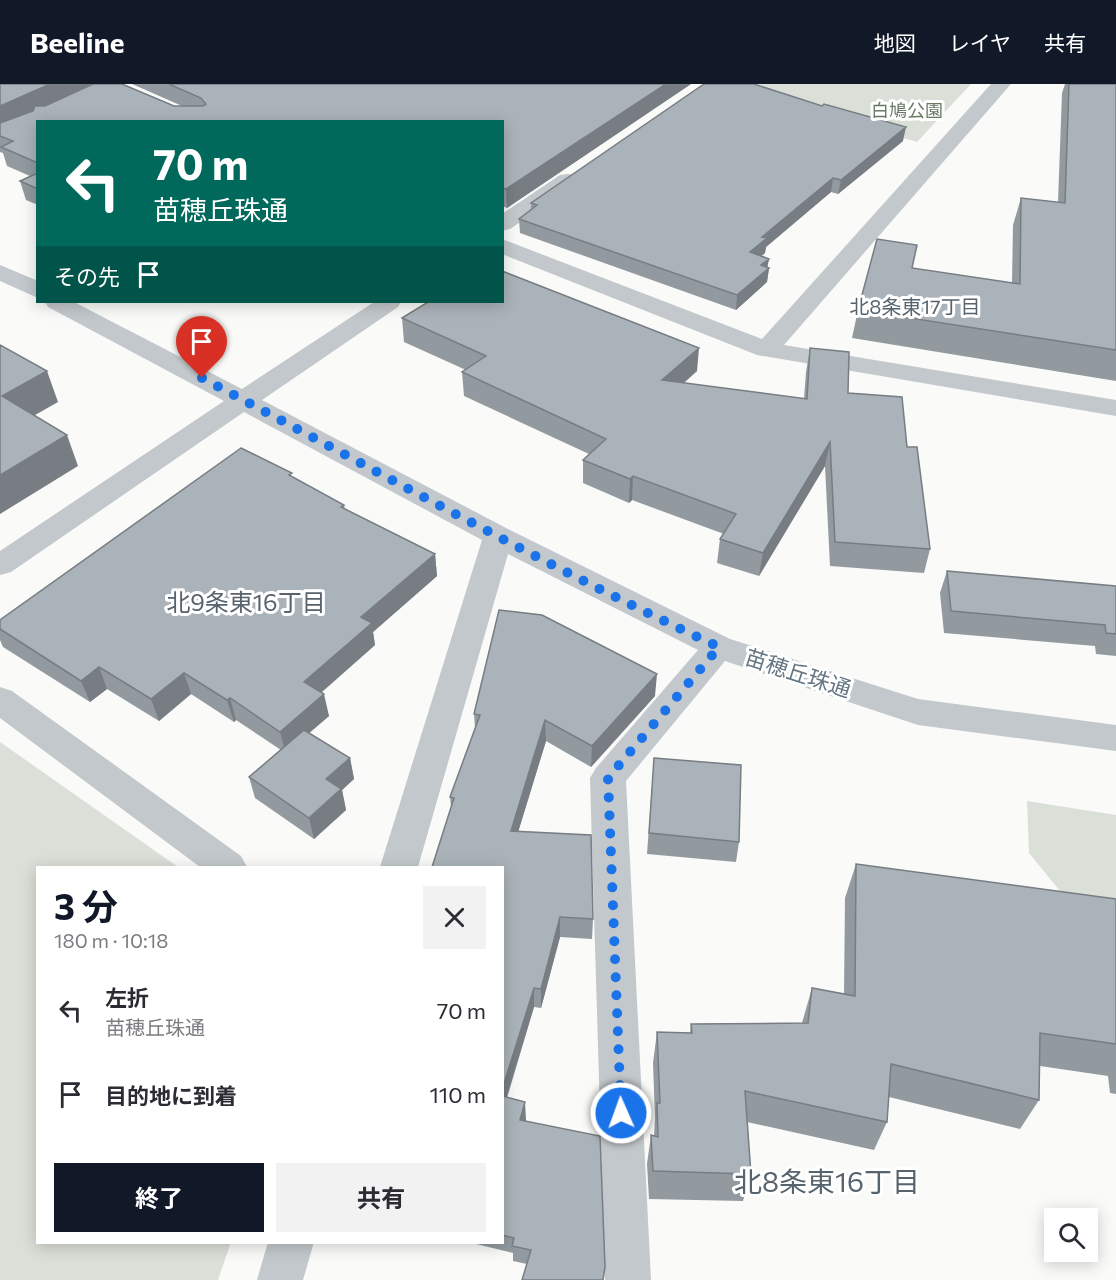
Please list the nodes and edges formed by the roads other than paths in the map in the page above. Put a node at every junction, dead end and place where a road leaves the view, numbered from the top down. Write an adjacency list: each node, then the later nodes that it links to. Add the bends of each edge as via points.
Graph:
1 (1001, 84): 9 (street)
2 (581, 171): 3 (street)
3 (504, 223)
4 (504, 247): 9 (street)
5 (0, 272): 6 (street)
6 (36, 290)
7 (59, 303): 10 (street, 苗穂丘珠通)
8 (388, 303): 10 (street)
9 (766, 350): 11 (street)
10 (244, 400): 12 (street, 苗穂丘珠通); 13 (street)
11 (1116, 408)
12 (498, 536): 14 (street, 苗穂丘珠通); 18 (street)
13 (0, 565)
14 (719, 647): 16 (street, 苗穂丘珠通, via 918,712); 21 (street, via 608,778)
15 (0, 700): 17 (street)
16 (1116, 738)
17 (227, 866)
18 (399, 866)
19 (290, 1244): 20 (street)
20 (280, 1280)
21 (628, 1280)

